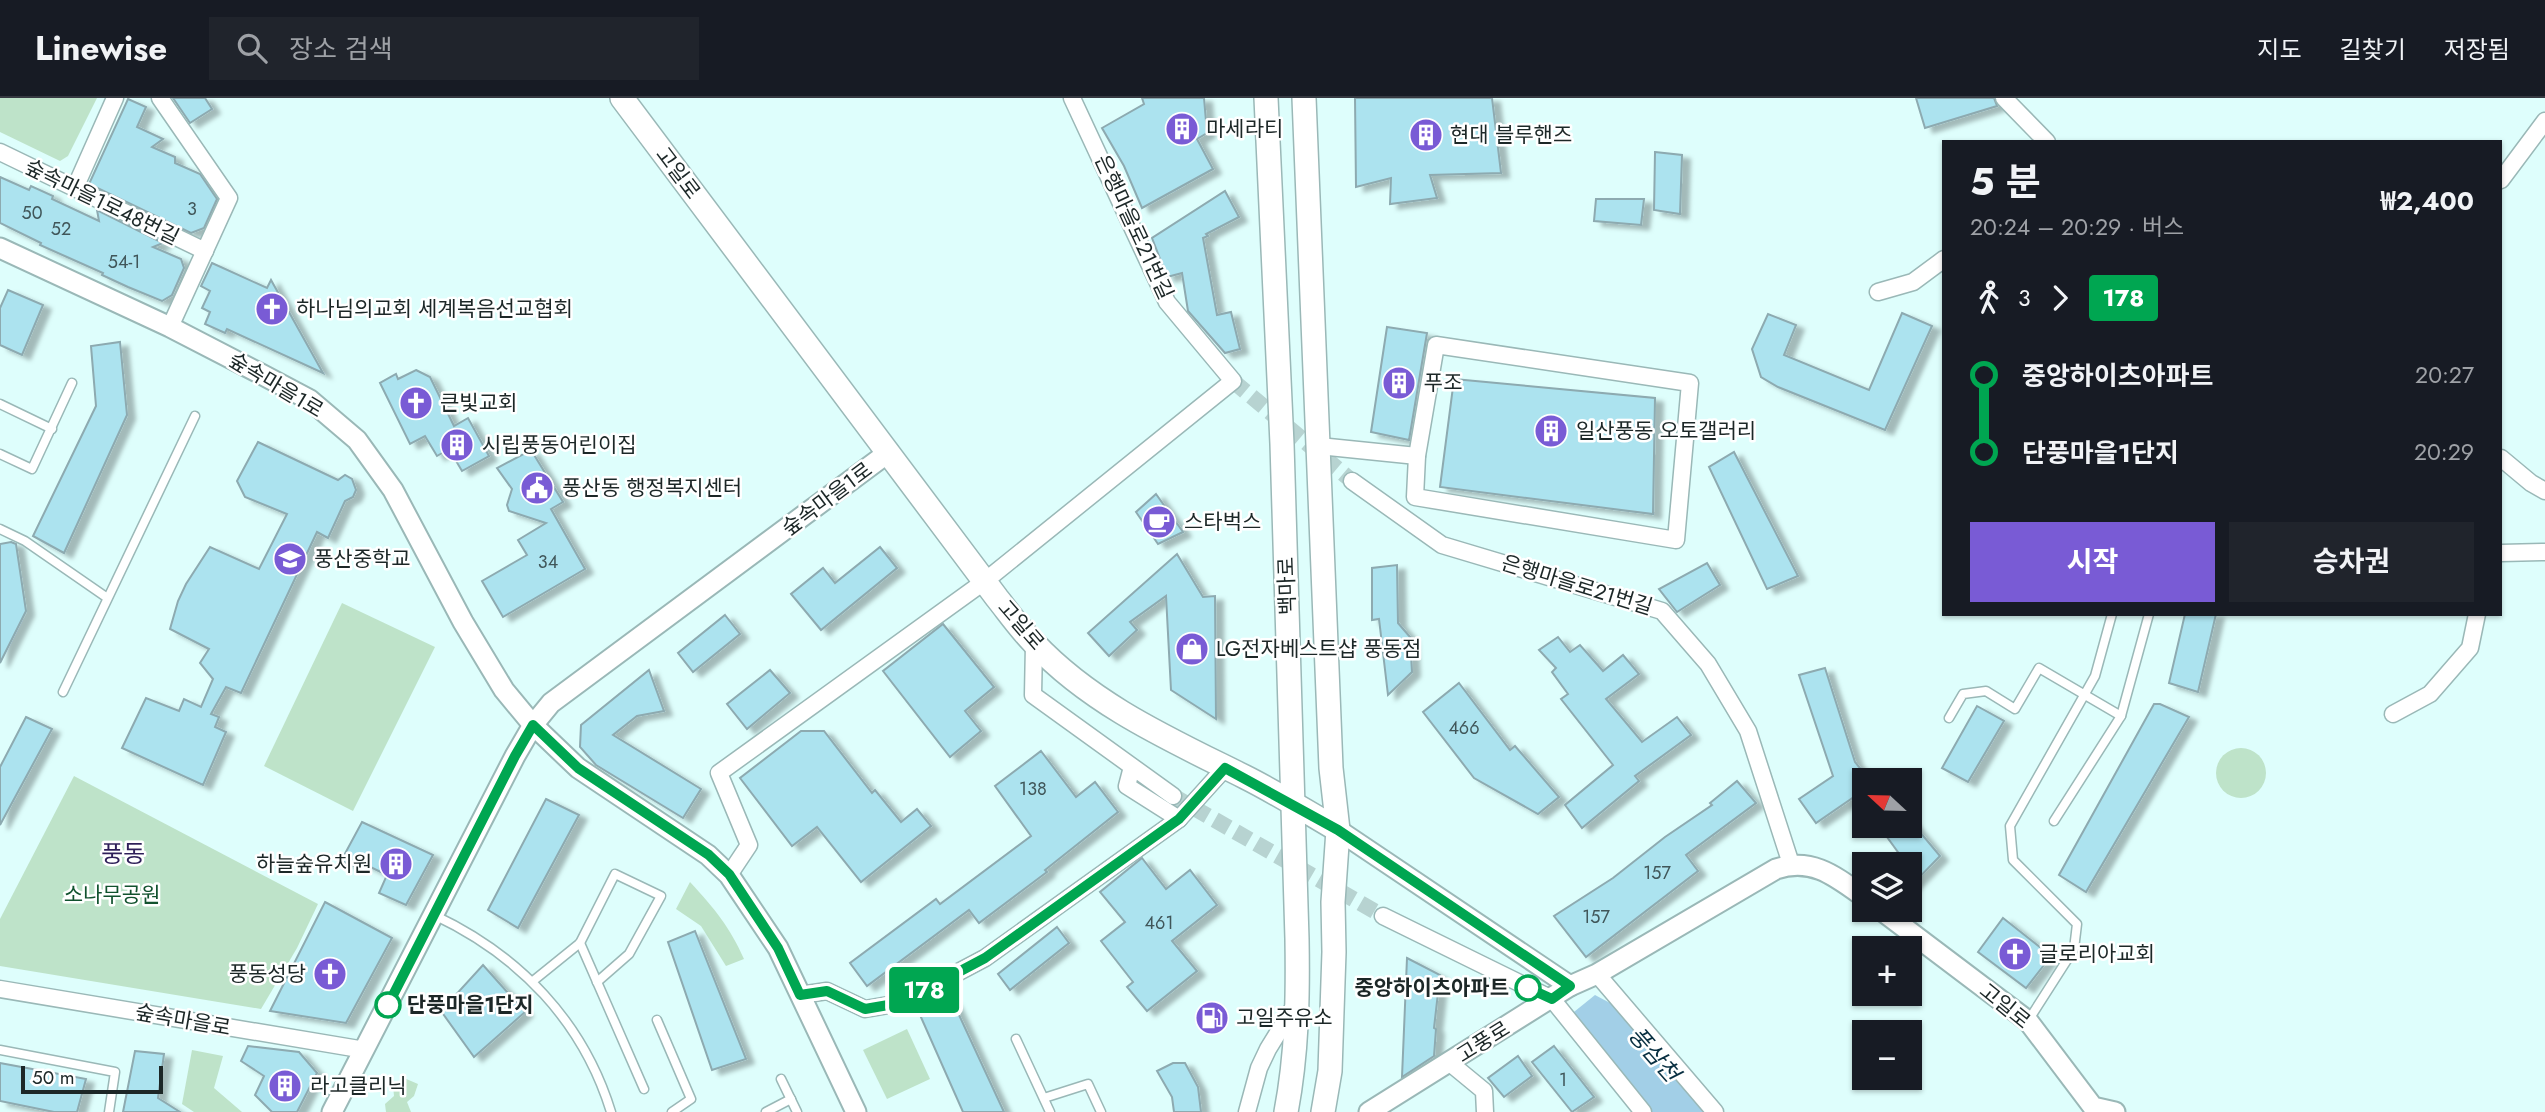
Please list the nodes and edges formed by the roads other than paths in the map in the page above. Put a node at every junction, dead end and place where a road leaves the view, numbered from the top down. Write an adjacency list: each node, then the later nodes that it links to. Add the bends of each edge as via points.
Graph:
1 (115, 98): 12 (street)
2 (160, 98): 14 (street, 숲속마을1로48번길, via 229,198)
3 (622, 98): 23 (main road, 고일로)
4 (1072, 98): 32 (street, 은행마을로21번길, via 1167,302 1233,381)
5 (1266, 98): 47 (main road, 백마로)
6 (1304, 98): 22 (main road, 백마로)
7 (2004, 98): 9 (street)
8 (2545, 121): 11 (street)
9 (2045, 140)
10 (0, 152): 12 (street, 숲속마을1로48번길)
11 (2502, 179)
12 (75, 188): 14 (street, 숲속마을1로48번길)
13 (1, 251): 17 (street, 숲속마을1로)
14 (205, 251): 17 (street, 숲속마을1로48번길)
15 (1942, 260): 16 (street, via 1913,282)
16 (1878, 292)
17 (170, 327): 43 (street, 숲속마을1로, via 310,400 357,440 393,490 504,690)
18 (72, 383): 21 (lane)
19 (0, 404): 21 (lane)
20 (195, 415): 33 (lane)
21 (52, 429): 24 (lane, via 32,469)
22 (1319, 446): 25 (street); 50 (main road, 백마로, via 1331,768)
23 (889, 452): 32 (main road, 고일로); 43 (street, 숲속마을1로, via 551,704)
24 (0, 454)
25 (1417, 456): 25 (street, via 1415,497 1676,540 1690,383 1436,345)
26 (2502, 459): 28 (street)
27 (1352, 481): 51 (street, 은행마을로21번길, via 1443,545 1662,611 1708,664 1748,731)
28 (2545, 491)
29 (0, 529): 33 (lane)
30 (2545, 552): 31 (street)
31 (2502, 553)
32 (985, 581): 37 (main road, 고일로); 52 (street, via 719,773 749,845)
33 (106, 597): 38 (lane)
34 (2111, 616): 39 (lane)
35 (2147, 616): 41 (lane)
36 (2477, 616): 40 (street, via 2470,648 2430,694)
37 (1034, 644): 44 (street, via 1033,695); 45 (main road, 고일로, via 1126,715)
38 (63, 692)
39 (2086, 693): 41 (lane); 42 (lane, via 2039,667 2015,709 1986,691 1963,694); 67 (lane, via 2010,826 2013,860 2077,924 2074,949)
40 (2393, 714)
41 (2121, 716): 49 (lane)
42 (1950, 718)
43 (533, 725): 52 (street, 숲속마을1로, via 578,768 709,855); 54 (street, 숲속마을1로)
44 (1132, 767): 46 (street); 48 (street, via 1127,786)
45 (1225, 768): 47 (main road, 고일로); 48 (street)
46 (1173, 796)
47 (1294, 804): 50 (main road, 고일로); 65 (main road, 백마로)
48 (1179, 819): 63 (street, via 985,958 900,1003 865,1009 827,991)
49 (2054, 821)
50 (1338, 830): 61 (street, 고일로); 88 (main road, 백마로, via 1330,1071)
51 (1791, 864): 53 (street, via 1823,870); 58 (street)
52 (729, 874): 63 (street, 숲속마을1로, via 778,948)
53 (1852, 889)
54 (434, 915): 59 (lane, via 497,950); 70 (street, 숲속마을1로)
55 (1383, 916): 64 (street)
56 (1897, 922): 67 (street, 고일로)
57 (580, 943): 59 (lane); 60 (lane); 60 (lane, via 615,874 661,896 629,954)
58 (1597, 974): 61 (street, 고풍로); 92 (street)
59 (533, 981): 79 (lane, via 577,1034)
60 (597, 982): 73 (lane)
61 (1570, 986): 64 (street, 고풍로)
62 (0, 989): 70 (street, 숲속마을로)
63 (800, 995): 83 (street, 숲속마을1로)
64 (1552, 999): 71 (street, 고풍로); 91 (street)
65 (1298, 1000): 86 (street, via 1259,1068); 87 (main road, 백마로, via 1294,1073)
66 (657, 1020): 80 (lane, via 691,1100)
67 (2028, 1021): 76 (street, 고일로)
68 (1016, 1038): 74 (lane)
69 (0, 1049): 77 (lane, via 115,1072)
70 (365, 1050): 78 (street, 숲속마을1로)
71 (1450, 1063): 89 (street, 고풍로); 90 (street, via 1484,1091)
72 (781, 1079): 75 (lane)
73 (644, 1089)
74 (1044, 1098): 84 (lane); 85 (lane, via 1088,1084)
75 (791, 1099): 81 (lane); 82 (lane)
76 (2093, 1109): 93 (street, 고일로)
77 (109, 1112)
78 (332, 1112)
79 (611, 1112)
80 (672, 1112)
81 (766, 1112)
82 (797, 1112)
83 (856, 1112)
84 (1050, 1112)
85 (1101, 1112)
86 (1247, 1112)
87 (1286, 1112)
88 (1323, 1112)
89 (1369, 1112)
90 (1485, 1112)
91 (1643, 1112)
92 (1715, 1112)
93 (2115, 1112)

